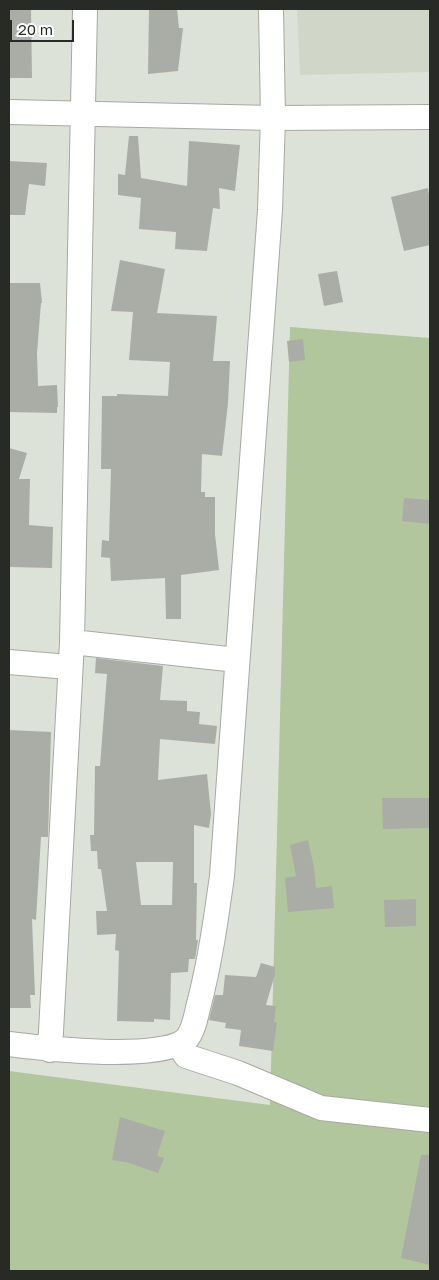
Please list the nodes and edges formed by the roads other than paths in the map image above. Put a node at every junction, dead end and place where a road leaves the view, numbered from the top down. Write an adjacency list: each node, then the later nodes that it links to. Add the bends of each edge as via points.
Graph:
1 (85, 9): 4 (street)
2 (271, 9): 6 (street)
3 (9, 112): 4 (street)
4 (83, 113): 6 (street); 7 (street)
5 (430, 117): 6 (street)
6 (273, 118): 8 (street, via 269,220)
7 (72, 642): 8 (street); 10 (street)
8 (237, 660): 12 (street, via 222,876 212,946 193,1026)
9 (9, 662): 10 (street)
10 (69, 667): 13 (street)
11 (9, 1044): 13 (street)
12 (179, 1045): 13 (street, via 143,1052); 14 (street, via 186,1056 238,1073 321,1108)
13 (50, 1050)
14 (430, 1120)

